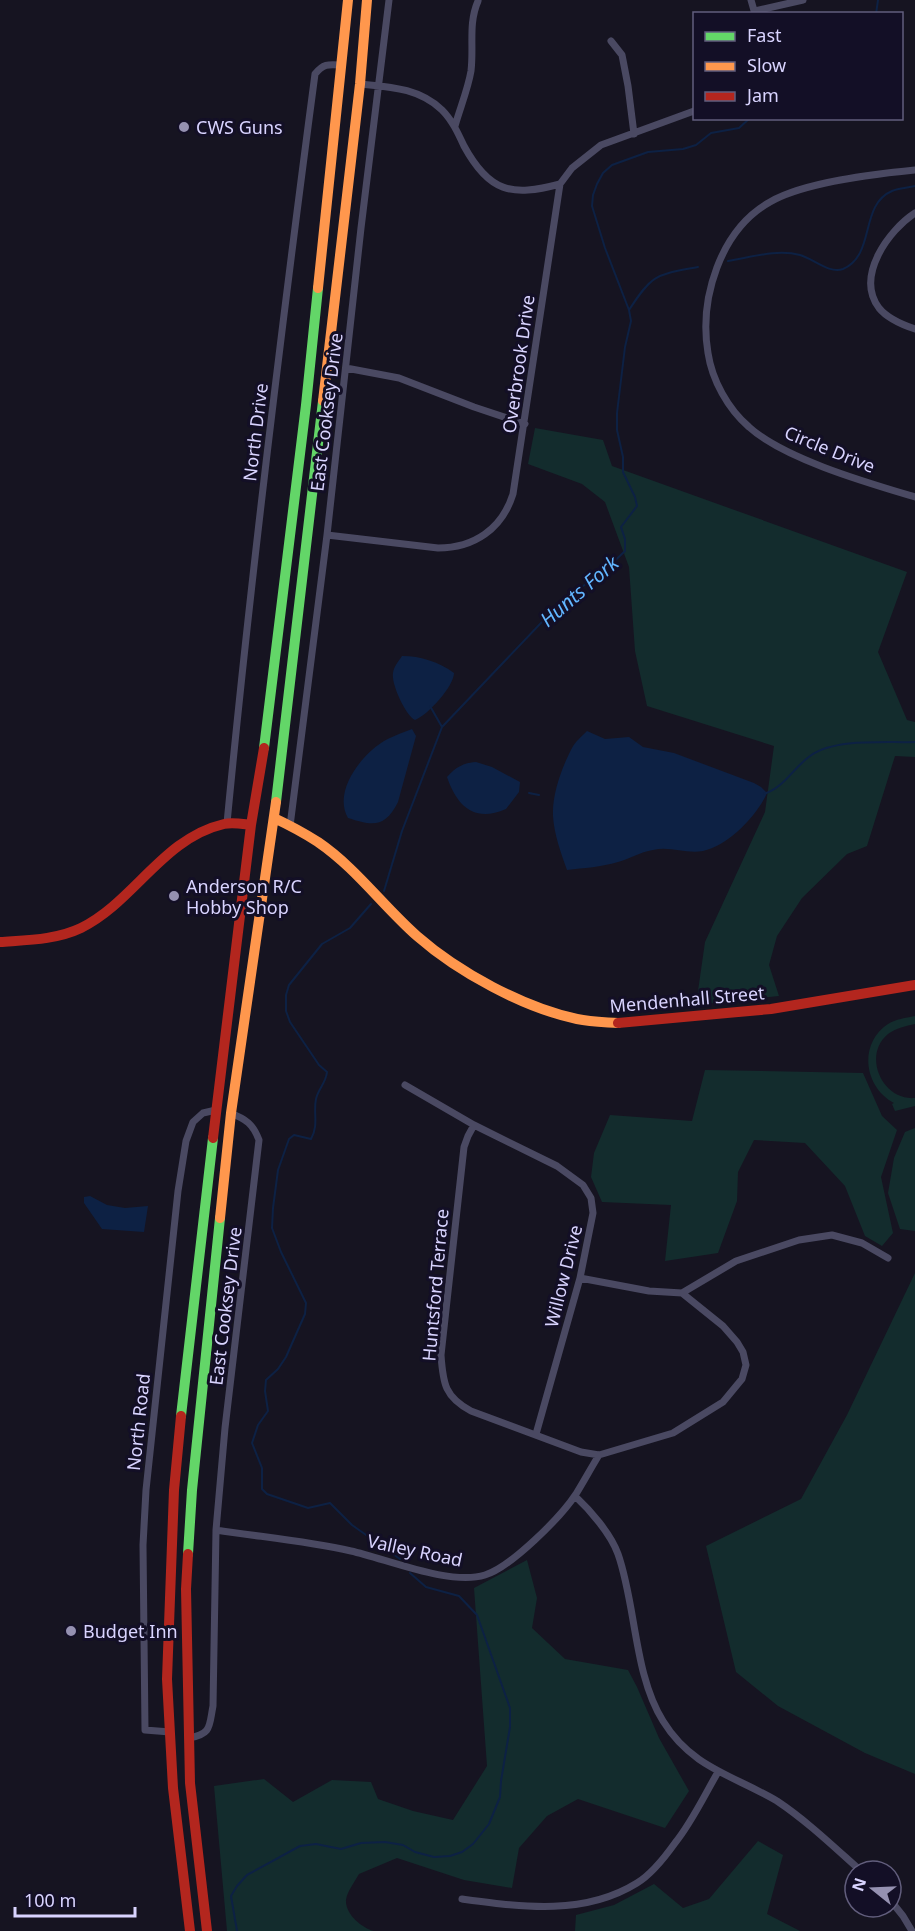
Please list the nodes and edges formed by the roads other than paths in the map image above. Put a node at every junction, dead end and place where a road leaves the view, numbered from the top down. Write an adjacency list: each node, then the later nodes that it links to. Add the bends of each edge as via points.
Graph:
1 (348, 0): 9 (main road)
2 (367, 0): 10 (main road)
3 (389, 0): 11 (street, East Cooksey Drive)
4 (751, 0): 7 (street)
5 (803, 0): 7 (street)
6 (478, 1): 13 (street, via 471,25 470,74)
7 (755, 12)
8 (611, 41): 14 (street, via 622,55)
9 (340, 65): 23 (main road, via 306,405); 25 (street, North Drive, via 327,64 315,74 247,612)
10 (360, 84): 11 (street); 24 (main road)
11 (379, 86): 13 (street, via 425,97); 19 (street, East Cooksey Drive)
12 (693, 111): 14 (street)
13 (454, 126): 16 (street, via 485,177 500,186 526,192)
14 (634, 134): 16 (street, via 601,145 572,168)
15 (915, 170): 21 (street, Circle Drive, via 823,184 790,192 762,207 745,221 725,249 712,283 706,315 707,351 716,383 751,429 795,455)
16 (560, 184): 20 (street, Overbrook Drive)
17 (915, 213): 18 (street, via 886,241 872,279 872,291 880,309)
18 (915, 329)
19 (346, 368): 20 (street, via 399,378); 22 (street, East Cooksey Drive)
20 (525, 424): 22 (street, Overbrook Drive, via 508,509 476,540 463,546 438,548)
21 (915, 497)
22 (327, 535): 27 (street, East Cooksey Drive)
23 (263, 757): 24 (main road, via 265,812); 26 (main road)
24 (274, 818): 27 (main road, Mendenhall Street); 28 (main road)
25 (227, 823): 26 (main road); 29 (main road, via 184,843 97,918 80,928 36,939)
26 (251, 825): 28 (main road, via 258,831 255,859); 32 (main road)
27 (290, 826): 30 (main road, Mendenhall Street, via 343,862 417,936 447,959 527,1001 575,1018 618,1023 771,1009)
28 (260, 908): 33 (main road)
29 (0, 942)
30 (915, 985)
31 (405, 1085): 34 (street, Willow Drive)
32 (218, 1110): 33 (street, East Cooksey Drive); 42 (main road, via 174,1490 167,1679); 42 (street, North Road, via 203,1113 193,1122 186,1141 146,1490 145,1730)
33 (231, 1113): 41 (street, East Cooksey Drive, via 255,1128 260,1140); 43 (main road, via 192,1490 186,1589)
34 (474, 1125): 36 (street, Willow Drive, via 557,1166 583,1185 591,1198 593,1213); 38 (street, Huntsford Terrace, via 464,1148 441,1355 442,1377 457,1403)
35 (888, 1258): 37 (street, via 862,1243 832,1235 799,1240 736,1261)
36 (580, 1278): 37 (street); 38 (street, Willow Drive)
37 (682, 1293): 39 (street, via 737,1342 746,1365 743,1378 723,1402 673,1433)
38 (536, 1434): 39 (street, Huntsford Terrace)
39 (599, 1455): 40 (street, Valley Road)
40 (575, 1496): 41 (street, Valley Road, via 515,1558 485,1575 472,1577 430,1572 351,1551); 44 (street, via 588,1508 618,1553 653,1704 672,1735 697,1759)
41 (216, 1530): 43 (street, via 213,1706 209,1730 203,1736)
42 (170, 1732): 48 (main road)
43 (189, 1738): 49 (main road, via 191,1795)
44 (718, 1772): 45 (street, via 779,1803); 46 (street, via 677,1842 639,1882 571,1907)
45 (847, 1859)
46 (462, 1899)
47 (903, 1916): 50 (street)
48 (190, 1931)
49 (207, 1931)
50 (912, 1931)

